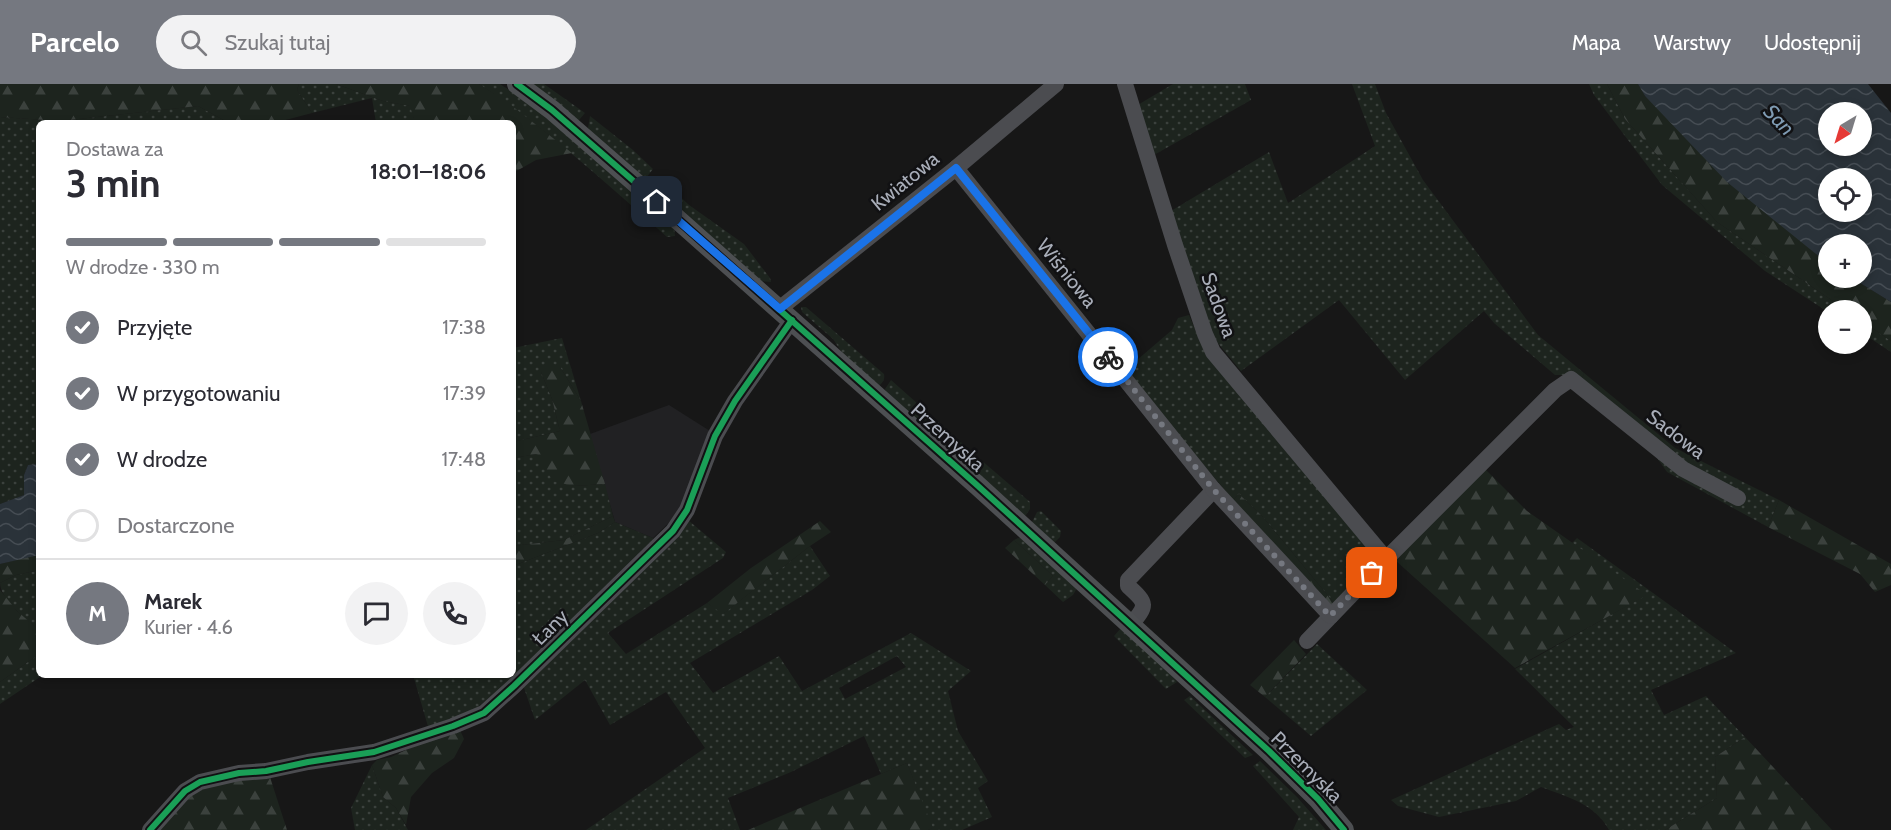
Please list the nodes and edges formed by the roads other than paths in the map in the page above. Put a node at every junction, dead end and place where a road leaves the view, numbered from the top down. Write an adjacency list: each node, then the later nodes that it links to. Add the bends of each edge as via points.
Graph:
1 (517, 84): 5 (main road, Przemyska)
2 (1056, 84): 4 (street, Kwiatowa)
3 (1125, 84): 8 (street, Sadowa, via 1213,352)
4 (956, 168): 5 (street, Kwiatowa); 6 (street, Wiśniowa)
5 (786, 314): 10 (main road, Przemyska); 12 (street, Łany, via 715,436 687,510 673,531 484,713 374,752 200,783 185,791)
6 (1213, 489): 9 (street, Wiśniowa); 10 (street, via 1128,580 1128,586 1144,605)
7 (1738, 498): 8 (street, Sadowa, via 1683,469 1571,379 1555,390)
8 (1386, 559): 9 (street, Sadowa)
9 (1330, 616): 11 (street, Sadowa)
10 (1131, 625): 13 (main road, Przemyska, via 1269,751)
11 (1307, 640)
12 (150, 830)
13 (1344, 830)

